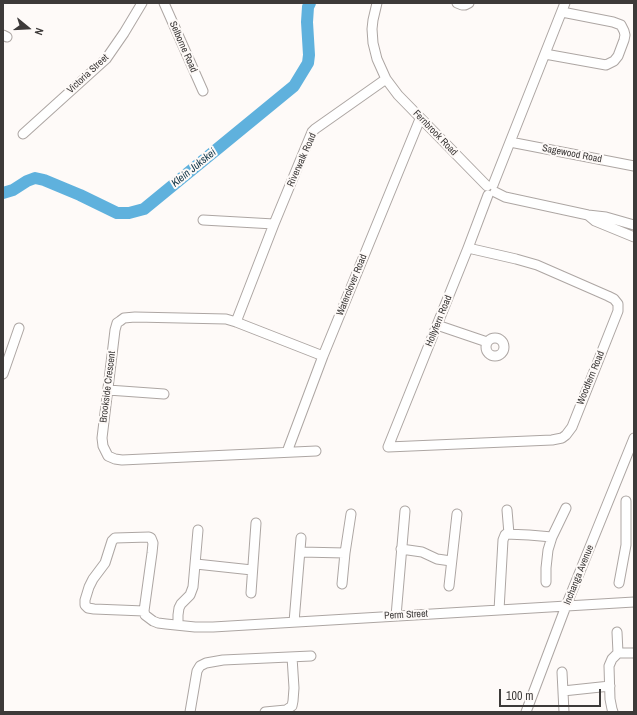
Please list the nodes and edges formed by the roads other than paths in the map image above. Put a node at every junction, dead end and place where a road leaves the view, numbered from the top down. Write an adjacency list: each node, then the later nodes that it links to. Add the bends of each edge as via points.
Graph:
1 (142, 3): 12 (street, Victoria Street, via 106,59)
2 (164, 3): 10 (street, Selborne Road)
3 (377, 3): 9 (street, via 372,29 373,43)
4 (457, 3): 5 (street)
5 (469, 3)
6 (565, 3): 7 (street, Hollyfern Road)
7 (562, 12): 8 (street, Hollyfern Road); 8 (street, via 621,25 625,35 618,56 611,63 601,64)
8 (545, 54): 13 (street, Hollyfern Road)
9 (386, 79): 11 (street, Fernbrook Road); 18 (street, Riverwalk Road, via 312,132)
10 (203, 91)
11 (420, 118): 15 (street, Fernbrook Road); 27 (street, Waterclover Road)
12 (23, 134)
13 (510, 142): 14 (street, Sagewood Road); 15 (street, Hollyfern Road)
14 (634, 166)
15 (491, 190): 16 (street, via 505,197); 21 (street, Hollyfern Road)
16 (588, 215): 19 (street); 20 (street, via 595,221)
17 (203, 220): 18 (street)
18 (274, 224): 22 (street, Riverwalk Road)
19 (633, 224): 20 (street)
20 (631, 236)
21 (468, 248): 23 (street, Hollyfern Road); 32 (street, Woodfern Road, via 537,265 608,296 618,304 618,311 572,427 562,438 552,440)
22 (236, 322): 27 (street, Brookside Crescent); 29 (street, Brookside Crescent, via 207,318 122,319 117,323 115,330)
23 (437, 325): 25 (street); 32 (street, Hollyfern Road)
24 (19, 328): 26 (street)
25 (488, 342)
26 (7, 351): 28 (street)
27 (323, 356): 34 (street, Waterclover Road)
28 (3, 374)
29 (108, 390): 30 (street); 34 (street, Brookside Crescent, via 102,443 110,457 115,459)
30 (164, 394)
31 (634, 438): 59 (street, Inchanga Avenue)
32 (388, 448)
33 (316, 451): 34 (street, Brookside Crescent)
34 (287, 452)
35 (626, 501): 46 (street)
36 (566, 508): 44 (street)
37 (507, 510): 43 (street)
38 (405, 512): 47 (street)
39 (351, 514): 49 (street)
40 (457, 514): 50 (street)
41 (256, 523): 52 (street)
42 (198, 530): 51 (street)
43 (508, 534): 44 (street); 60 (street, via 503,540)
44 (552, 537): 53 (street, via 547,558)
45 (302, 538): 48 (street)
46 (630, 546): 54 (street)
47 (401, 549): 50 (street); 62 (street)
48 (301, 552): 49 (street); 63 (street)
49 (345, 553): 55 (street)
50 (451, 561): 56 (street)
51 (196, 564): 52 (street); 64 (street, via 193,588 179,608)
52 (252, 570): 57 (street)
53 (546, 582)
54 (619, 583)
55 (342, 584)
56 (449, 586)
57 (251, 593)
58 (634, 602): 59 (street, Perm Street)
59 (566, 606): 60 (street, Perm Street); 75 (street, Inchanga Avenue)
60 (499, 610): 62 (street, Perm Street)
61 (144, 611): 61 (street, via 94,609 88,608 85,604 89,586 105,563 115,538 149,537 152,540); 64 (street, Perm Street, via 153,621)
62 (396, 616): 63 (street, Perm Street)
63 (294, 622): 64 (street, Perm Street, via 205,627)
64 (178, 625)
65 (617, 632): 66 (street)
66 (618, 653): 67 (street); 71 (street, via 610,662)
67 (634, 653)
68 (311, 656): 69 (street)
69 (292, 657): 73 (street, via 206,662 197,671); 74 (street, via 292,706 286,710)
70 (562, 672): 72 (street)
71 (610, 686): 72 (street); 77 (street)
72 (563, 691): 76 (street)
73 (190, 712)
74 (265, 712)
75 (526, 712)
76 (564, 712)
77 (613, 712)

